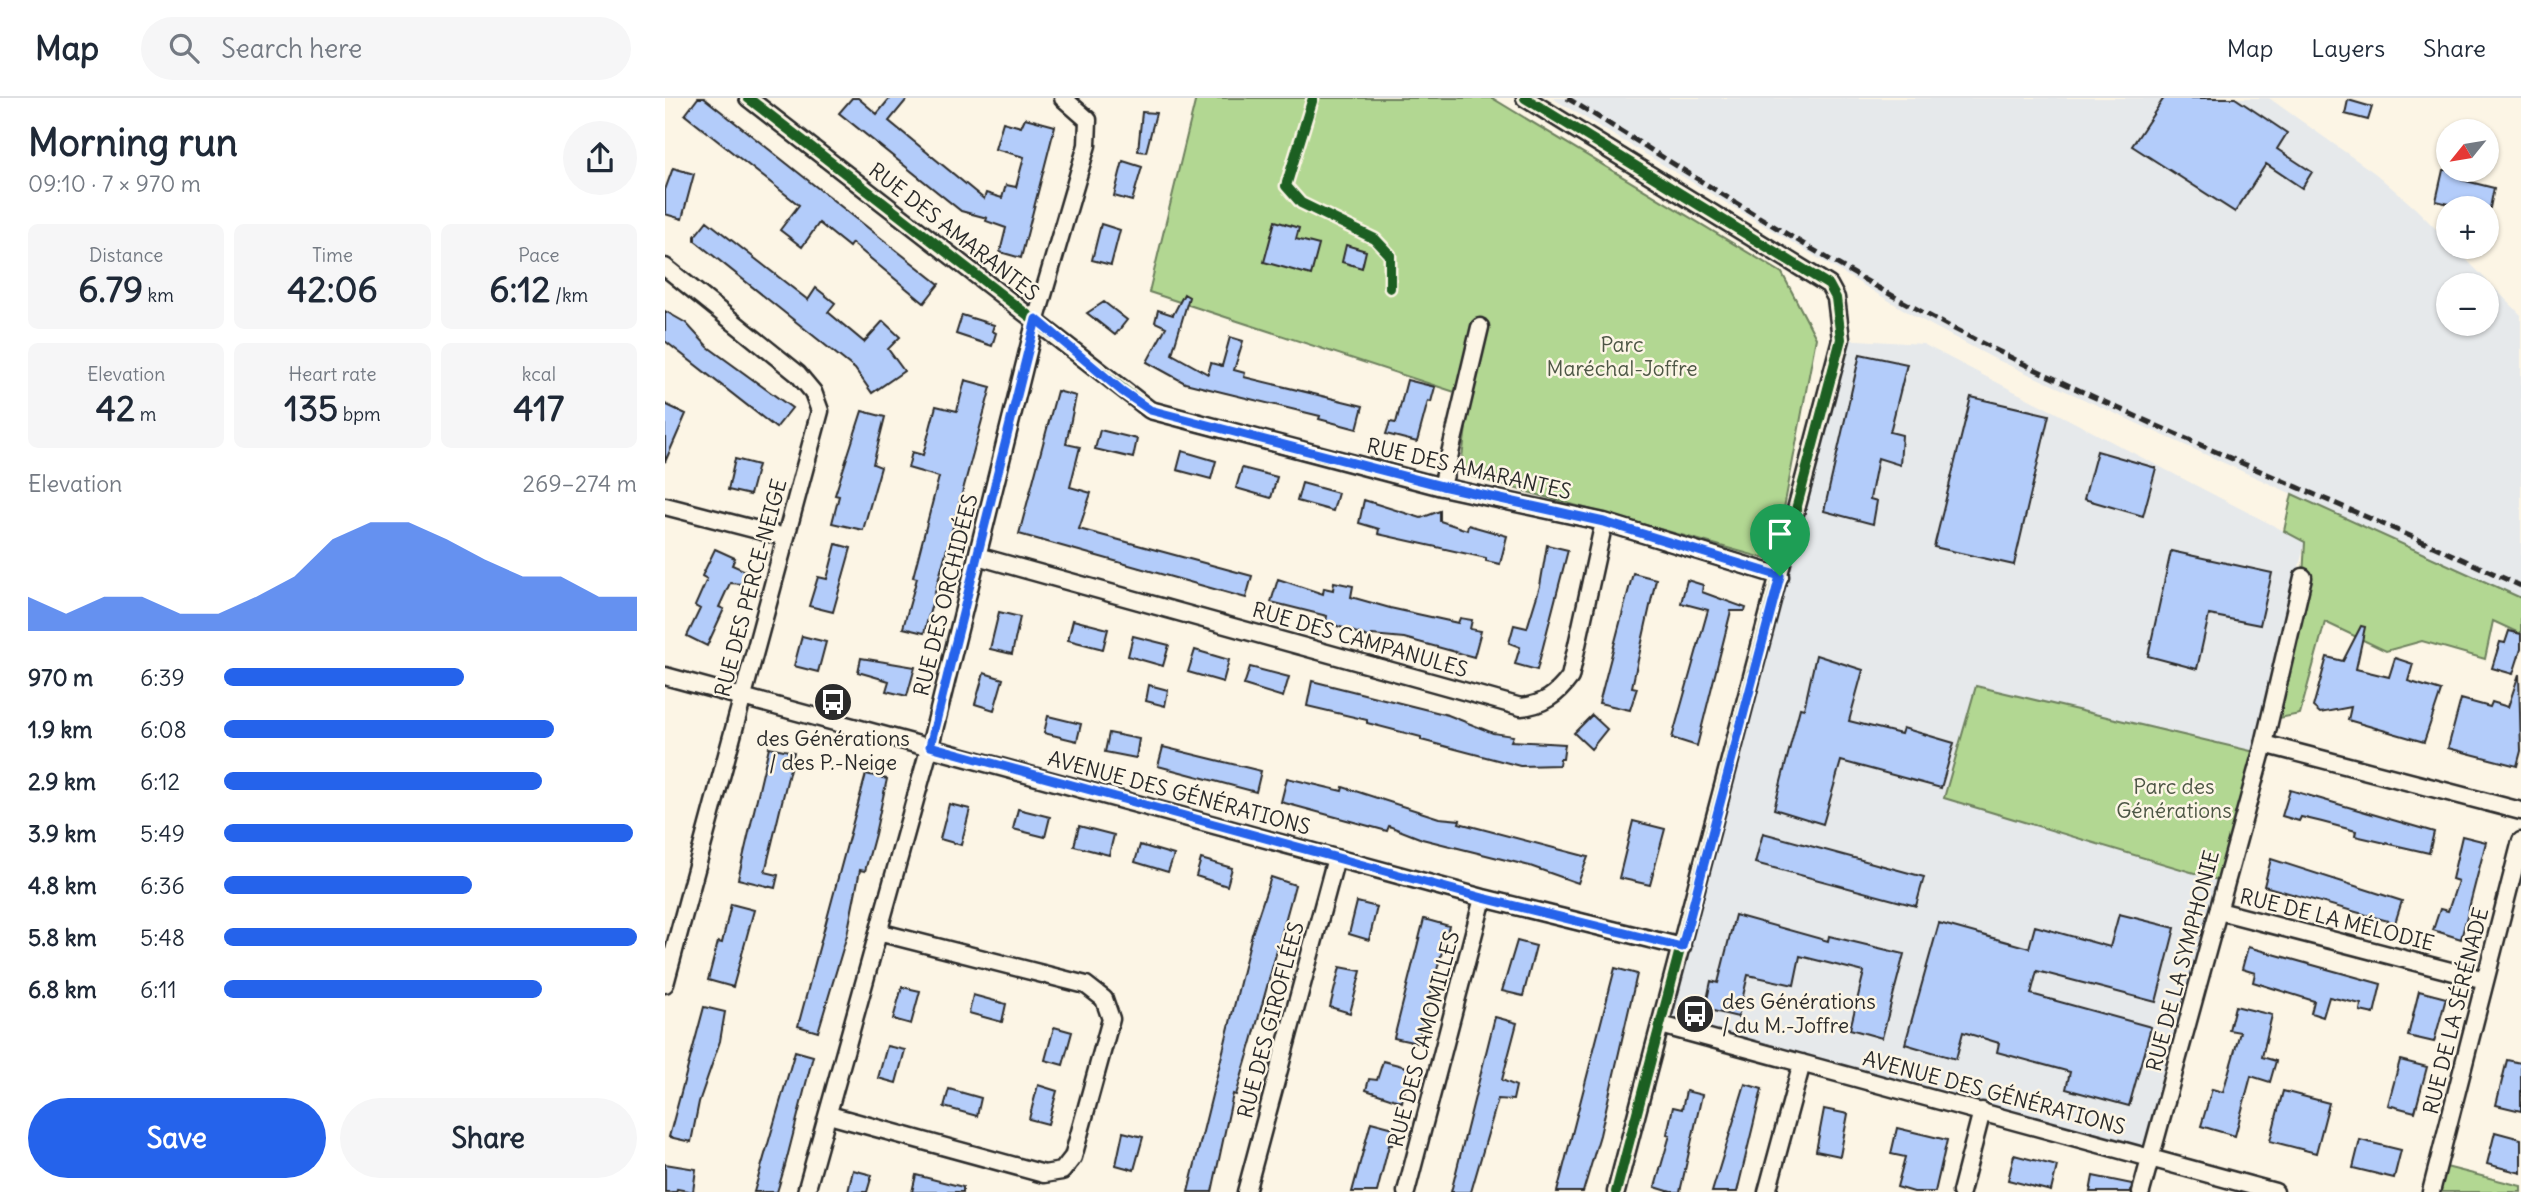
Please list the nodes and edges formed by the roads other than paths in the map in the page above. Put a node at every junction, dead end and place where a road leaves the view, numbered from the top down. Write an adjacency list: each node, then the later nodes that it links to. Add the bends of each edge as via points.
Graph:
1 (748, 98): 5 (street, RUE DES AMARANTES)
2 (1063, 98): 5 (street, RUE DES ORCHIDÉES, via 1088,120 1087,145)
3 (1525, 98): 12 (street, via 1829,285 1836,298 1841,339)
4 (665, 267): 10 (street, RUE DES PERCE-NEIGE, via 799,374 813,392 820,411)
5 (1036, 319): 7 (street, RUE DES AMARANTES, via 1150,410); 11 (street, RUE DES ORCHIDÉES)
6 (1480, 327): 7 (street)
7 (1442, 486): 9 (street, RUE DES AMARANTES)
8 (665, 506): 10 (street)
9 (1604, 522): 11 (street, RUE DES CAMPANULES, via 1570,677 1544,702 1521,707); 12 (street, RUE DES AMARANTES)
10 (785, 537): 15 (street, RUE DES PERCE-NEIGE)
11 (977, 556): 17 (street, RUE DES ORCHIDÉES)
12 (1780, 576): 24 (street)
13 (2303, 577): 16 (street, RUE DE LA SYMPHONIE)
14 (665, 676): 15 (street, AVENUE DES GÉNÉRATIONS)
15 (744, 696): 17 (street, AVENUE DES GÉNÉRATIONS); 26 (street, RUE DES PERCE-NEIGE)
16 (2263, 744): 18 (street); 22 (street, RUE DE LA SYMPHONIE)
17 (930, 746): 20 (street, AVENUE DES GÉNÉRATIONS); 23 (street, RUE DES ORCHIDÉES)
18 (2521, 811)
19 (2521, 841): 25 (street, RUE DE LA SÉRÉNADE)
20 (1336, 858): 21 (street, AVENUE DES GÉNÉRATIONS); 33 (street, RUE DES GIROFLÉES)
21 (1483, 898): 24 (street, AVENUE DES GÉNÉRATIONS); 34 (street, RUE DES CAMOMILLES)
22 (2219, 911): 25 (street, RUE DE LA MÉLODIE); 31 (street, RUE DE LA SYMPHONIE)
23 (879, 932): 30 (street, RUE DES ORCHIDÉES); 30 (street, via 1086,985 1104,999 1111,1019 1073,1157 1062,1171 1044,1174)
24 (1682, 947): 27 (street)
25 (2486, 980): 40 (street, RUE DE LA SÉRÉNADE)
26 (665, 984)
27 (1661, 1025): 28 (street, AVENUE DES GÉNÉRATIONS); 35 (street)
28 (1802, 1063): 29 (street, AVENUE DES GÉNÉRATIONS); 36 (street)
29 (1982, 1111): 31 (street, AVENUE DES GÉNÉRATIONS); 37 (street)
30 (829, 1115): 32 (street, RUE DES ORCHIDÉES)
31 (2150, 1157): 38 (street, RUE DE LA SYMPHONIE); 39 (street, AVENUE DES GÉNÉRATIONS)
32 (806, 1192)
33 (1246, 1192)
34 (1406, 1192)
35 (1616, 1192)
36 (1767, 1192)
37 (1961, 1192)
38 (2141, 1192)
39 (2275, 1192)
40 (2431, 1192)

